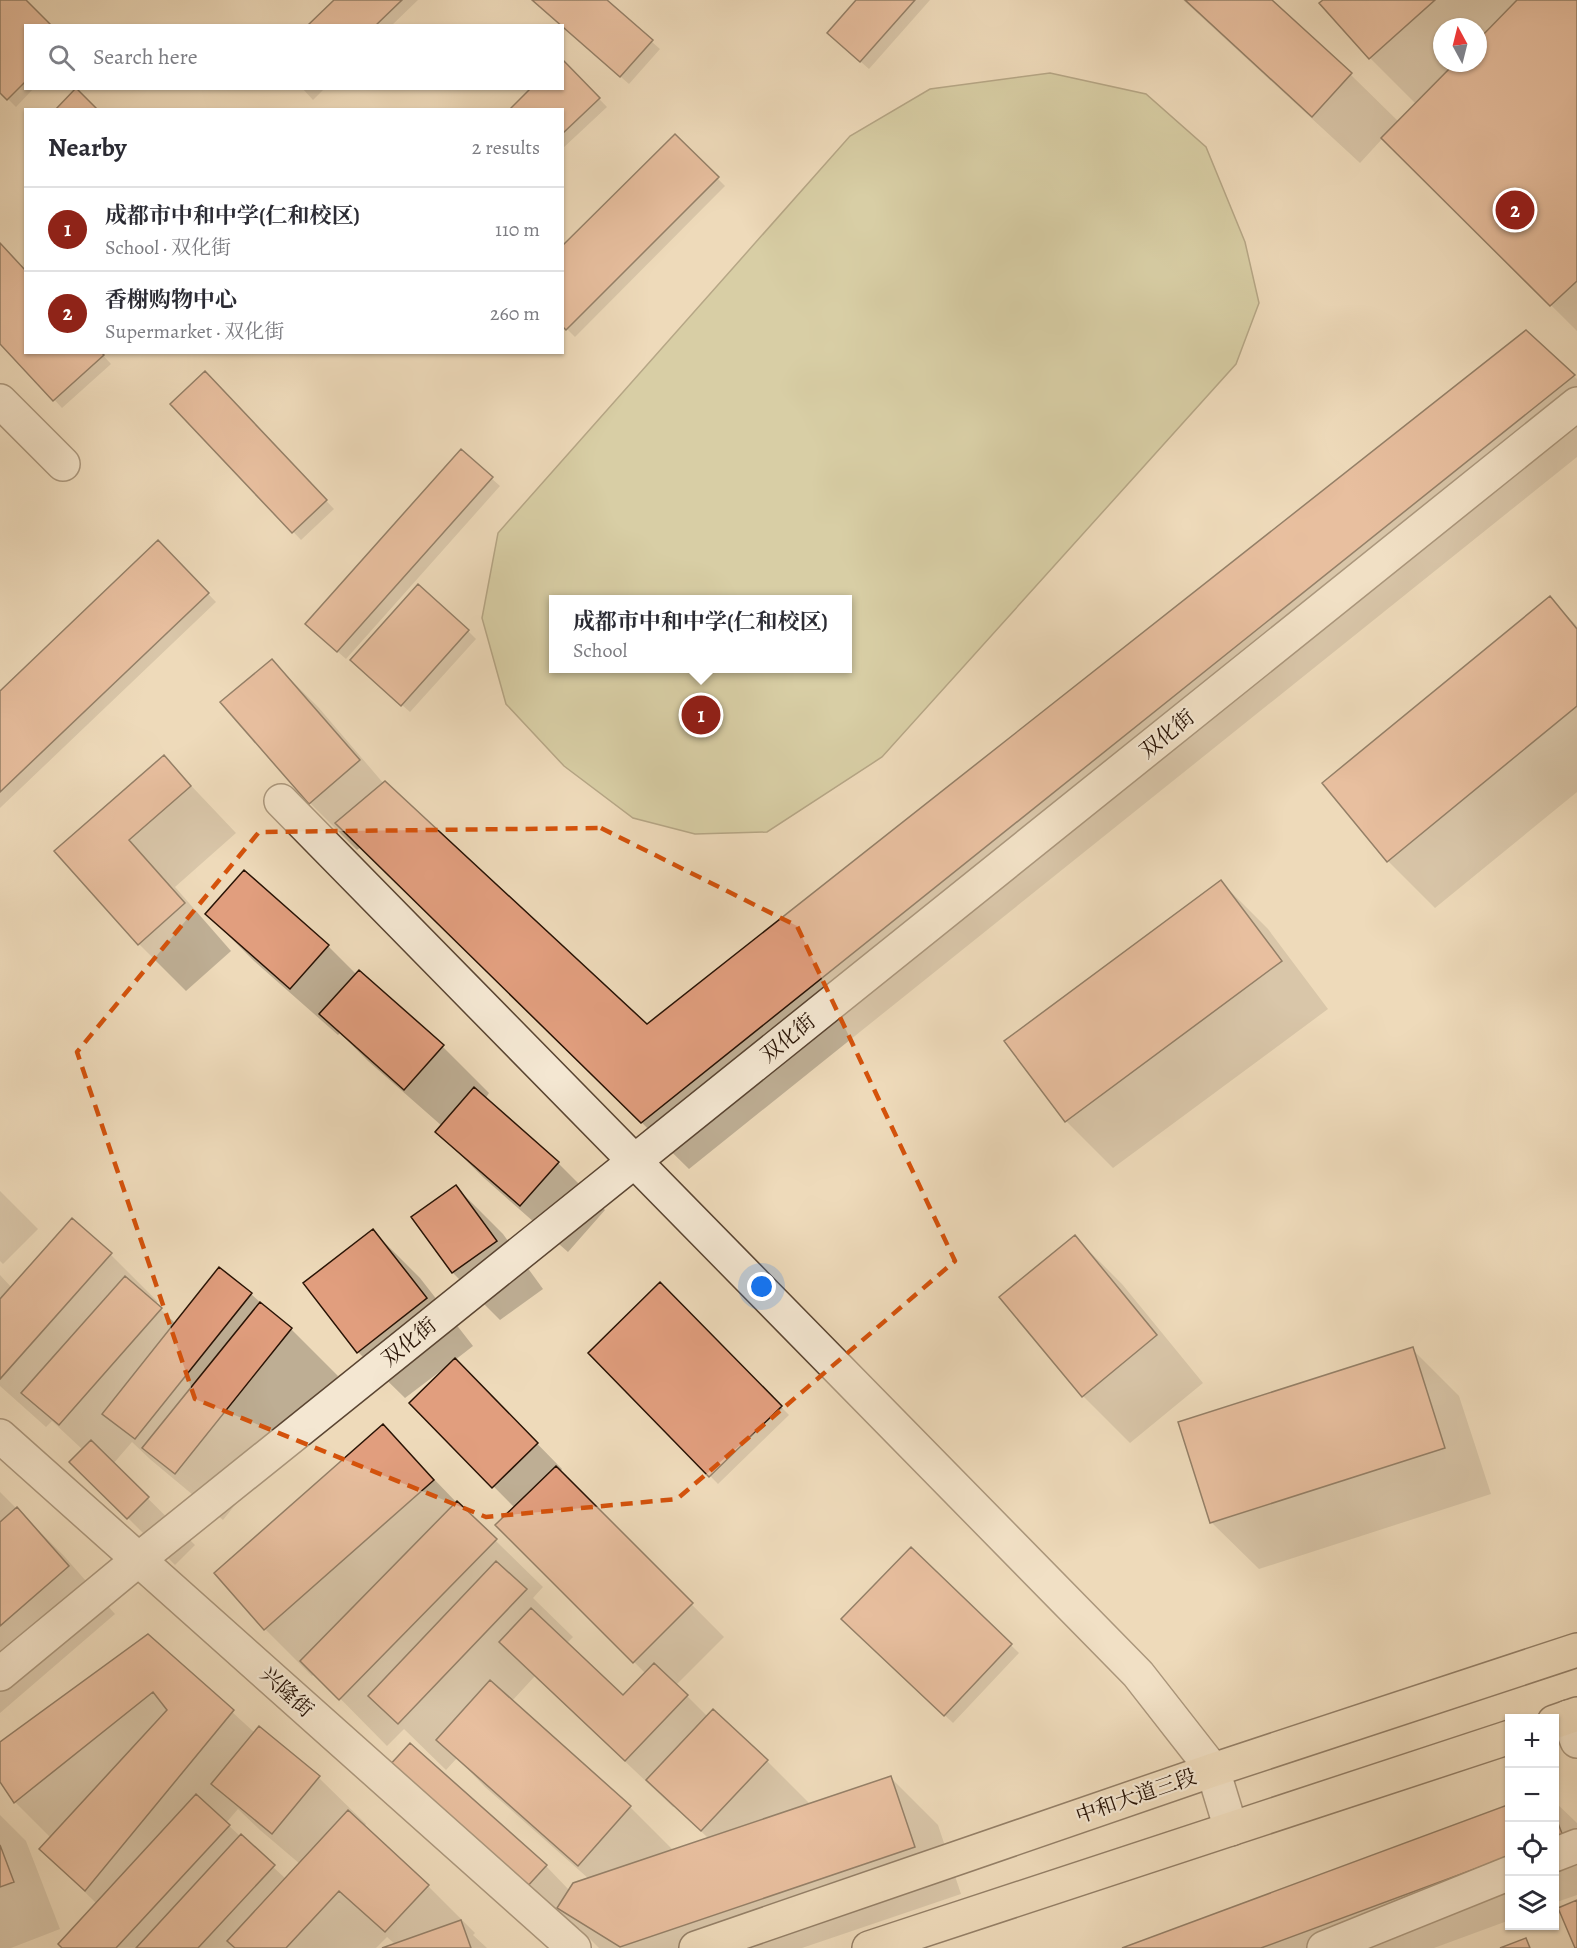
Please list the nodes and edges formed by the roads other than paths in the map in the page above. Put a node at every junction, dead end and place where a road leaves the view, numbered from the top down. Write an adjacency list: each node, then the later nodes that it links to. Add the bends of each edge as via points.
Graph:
1 (0, 400): 3 (street)
2 (1577, 404): 5 (street, 双化街)
3 (63, 464)
4 (280, 801): 5 (street)
5 (633, 1162): 7 (street, 双化街); 11 (street, via 1138,1674)
6 (0, 1436): 7 (street, 兴隆街)
7 (138, 1560): 9 (street, 双化街); 16 (street, 兴隆街)
8 (1577, 1650): 11 (main road, 中和大道三段)
9 (0, 1674)
10 (1505, 1738): 12 (main road)
11 (1213, 1770): 12 (street); 17 (main road, 中和大道三段)
12 (1232, 1829): 18 (main road)
13 (1577, 1846): 14 (street)
14 (1559, 1853)
15 (1505, 1875): 19 (street)
16 (574, 1948)
17 (696, 1948)
18 (869, 1948)
19 (1324, 1948)

